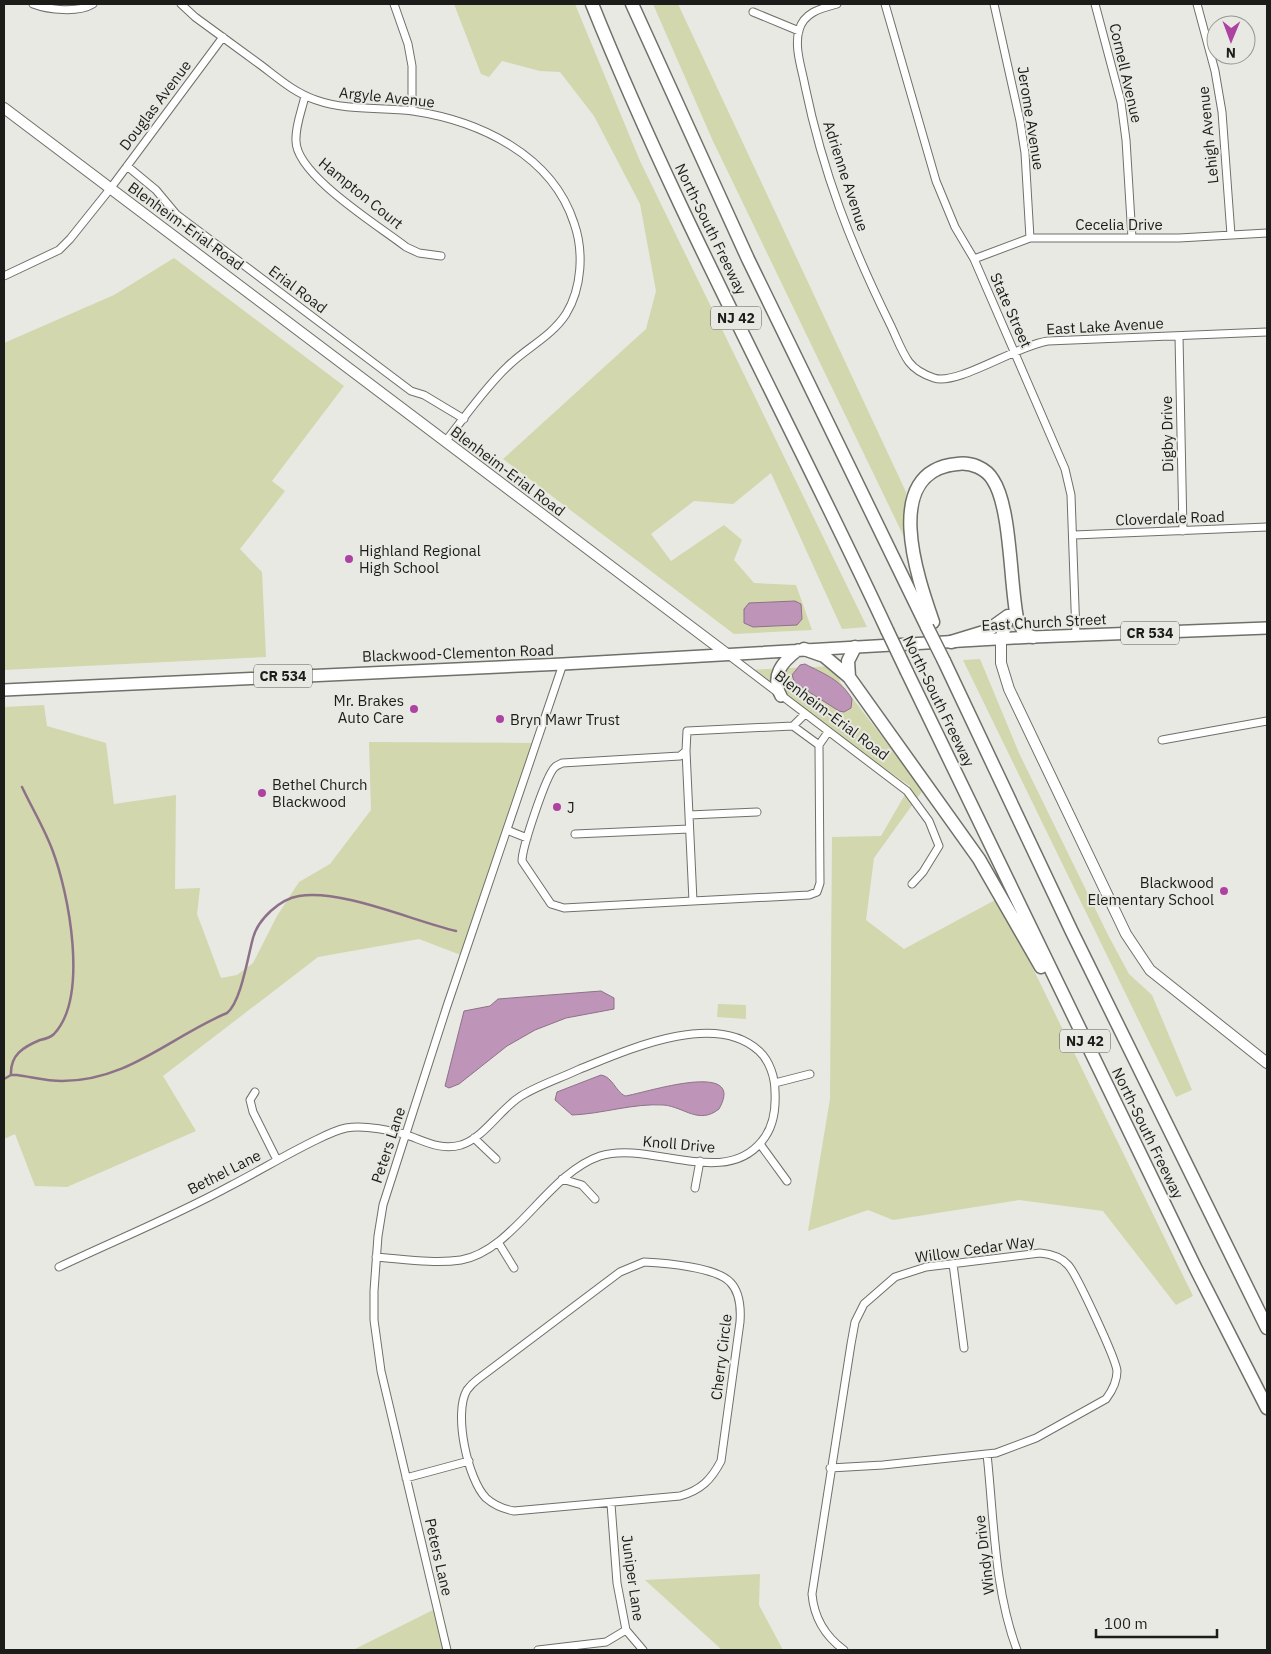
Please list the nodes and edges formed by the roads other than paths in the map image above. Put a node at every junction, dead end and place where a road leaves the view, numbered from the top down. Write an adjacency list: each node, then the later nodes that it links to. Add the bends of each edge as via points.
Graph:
1 (33, 4): 2 (street, via 64,10 87,8)
2 (93, 4)
3 (181, 4): 14 (street, Argyle Avenue)
4 (394, 4): 17 (street, via 410,51)
5 (592, 4): 69 (highway, North-South Freeway / NJ 42, bridge, via 655,150 829,505)
6 (632, 4): 38 (highway, North-South Freeway / NJ 42, via 748,259)
7 (837, 4): 13 (street, via 810,14)
8 (885, 4): 25 (street, State Street, via 936,181)
9 (994, 4): 22 (street, Jerome Avenue, via 1025,152)
10 (1095, 4): 23 (street, Cornell Avenue, via 1121,102)
11 (1198, 4): 21 (street, Lehigh Avenue, via 1222,112)
12 (753, 12): 13 (street)
13 (799, 31): 27 (street, Adrienne Avenue, via 798,50 827,174 840,215)
14 (223, 37): 15 (street, Argyle Avenue); 18 (street, Douglas Avenue)
15 (305, 96): 17 (street, Argyle Avenue, via 335,106); 24 (street, Hampton Court, via 296,141 298,155 314,176 406,247 419,253)
16 (4, 108): 19 (main road, Blenheim-Erial Road)
17 (412, 111): 31 (street, Argyle Avenue, via 460,121 502,140 526,156 549,177 562,195 578,234 578,285 566,315 508,366)
18 (127, 166): 19 (street, Douglas Avenue); 31 (street, Erial Road, via 156,190 176,214 411,391 436,401)
19 (110, 189): 26 (street, Douglas Avenue, via 59,250); 32 (main road, Blenheim-Erial Road, via 166,228)
20 (1267, 233): 21 (street, Cecelia Drive)
21 (1231, 235): 23 (street, Cecelia Drive)
22 (1030, 238): 23 (street, Cecelia Drive); 25 (street, Cecelia Drive)
23 (1132, 238)
24 (441, 256)
25 (974, 260): 30 (street, State Street)
26 (4, 276)
27 (890, 323): 30 (street, East Lake Avenue, via 909,362 921,373 936,379 956,377)
28 (1267, 332): 29 (street, East Lake Avenue)
29 (1178, 336): 30 (street, East Lake Avenue, via 1048,341); 34 (street, Digby Drive)
30 (1014, 351): 35 (street, State Street, via 1065,469)
31 (464, 419): 32 (street, Argyle Avenue)
32 (445, 442): 47 (main road, Blenheim-Erial Road)
33 (1267, 527): 34 (street, Cloverdale Road)
34 (1183, 531): 35 (street, Cloverdale Road)
35 (1074, 535): 40 (street, State Street)
36 (1014, 598): 37 (highway); 38 (highway, via 1004,510 994,481 981,468 970,464 936,469 919,488 910,514 914,562); 41 (highway, via 1020,627)
37 (1008, 616): 42 (highway); 43 (highway, via 987,631)
38 (931, 627): 87 (highway, North-South Freeway / NJ 42, bridge, via 947,660 952,680 1068,923)
39 (1267, 628): 40 (main road, East Church Street / CR 534)
40 (1076, 635): 41 (main road, East Church Street / CR 534)
41 (1033, 637): 42 (main road, East Church Street / CR 534)
42 (1001, 639): 43 (main road, East Church Street / CR 534); 67 (main road, via 1001,663 1009,689 1126,934 1142,960 1163,981)
43 (951, 642): 44 (main road, East Church Street / CR 534)
44 (913, 644): 45 (main road, Blackwood-Clementon Road / CR 534)
45 (856, 647): 46 (main road, Blackwood-Clementon Road / CR 534); 49 (highway, via 848,662)
46 (801, 650): 47 (main road, Blackwood-Clementon Road / CR 534); 49 (highway, via 824,656); 51 (main road, via 783,661 778,671 777,684)
47 (727, 654): 48 (main road, Blackwood-Clementon Road / CR 534); 51 (street, Blenheim-Erial Road)
48 (563, 664): 50 (main road, Blackwood-Clementon Road / CR 534); 62 (street, Peters Lane)
49 (848, 677): 69 (highway, via 979,859)
50 (4, 690)
51 (781, 696): 52 (street, Blenheim-Erial Road)
52 (805, 714): 54 (street); 55 (street, Blenheim-Erial Road)
53 (1267, 720): 56 (street)
54 (793, 726): 57 (street); 58 (street, via 687,731)
55 (828, 732): 57 (street); 65 (street, Blenheim-Erial Road, via 907,792 929,821 937,836 938,850)
56 (1162, 740)
57 (819, 745): 66 (street, via 820,883 817,892)
58 (686, 751): 60 (street); 64 (street, via 680,756 562,763 548,778)
59 (758, 812): 60 (street)
60 (689, 815): 61 (street)
61 (689, 828): 63 (street); 66 (street)
62 (507, 830): 64 (street); 72 (street, Peters Lane)
63 (575, 834)
64 (527, 838): 66 (street, via 522,861 555,907)
65 (912, 884)
66 (693, 901)
67 (1267, 1063)
68 (810, 1074): 70 (street)
69 (1102, 1077): 89 (highway, North-South Freeway / NJ 42)
70 (775, 1083): 73 (street, Knoll Drive, via 769,1064 760,1051 742,1039 700,1033 664,1038 617,1054 518,1098); 74 (street, Knoll Drive, via 774,1117)
71 (255, 1092): 76 (street, via 250,1100 253,1112)
72 (406, 1135): 73 (street, Knoll Drive, via 438,1146 463,1144); 76 (street, Bethel Lane, via 344,1128); 83 (street, Peters Lane, via 384,1205)
73 (474, 1138): 75 (street)
74 (760, 1144): 77 (street, Knoll Drive, via 746,1156 732,1161); 79 (street)
75 (496, 1159)
76 (278, 1160): 85 (street, Bethel Lane, via 224,1190)
77 (700, 1161): 78 (street, Knoll Drive, via 612,1154 598,1157); 80 (street)
78 (562, 1179): 81 (street, via 582,1185); 82 (street, Knoll Drive)
79 (787, 1181)
80 (695, 1188)
81 (595, 1199)
82 (498, 1242): 83 (street, Knoll Drive, via 462,1260); 86 (street)
83 (376, 1257): 93 (street, Peters Lane, via 374,1320)
84 (953, 1264): 88 (street); 90 (street, Willow Cedar Way, via 1040,1253 1053,1255 1069,1265 1115,1358 1116,1378 1106,1399 1036,1438 1014,1448); 92 (street, Willow Cedar Way, via 926,1267 895,1277 864,1304 855,1322)
85 (59, 1267)
86 (514, 1268)
87 (1267, 1328)
88 (964, 1348)
89 (1267, 1408)
90 (987, 1454): 92 (street, Willow Cedar Way, via 883,1466); 100 (street, Windy Drive, via 1000,1578)
91 (469, 1461): 93 (street); 94 (street, Cherry Circle, via 479,1489 501,1509 514,1511); 94 (street, Cherry Circle, via 461,1426 467,1390 478,1378 620,1272 644,1262 699,1268 723,1277 737,1292 741,1309 721,1461 705,1485 693,1492)
92 (830, 1468): 99 (street, Willow Cedar Way, via 812,1594 814,1613 820,1624)
93 (406, 1478): 96 (street, Peters Lane)
94 (611, 1504): 95 (street, Juniper Lane, via 617,1583)
95 (626, 1630): 97 (street, via 606,1642); 98 (street, Juniper Lane)
96 (447, 1650)
97 (538, 1650)
98 (644, 1650)
99 (844, 1650)
100 (1016, 1650)

